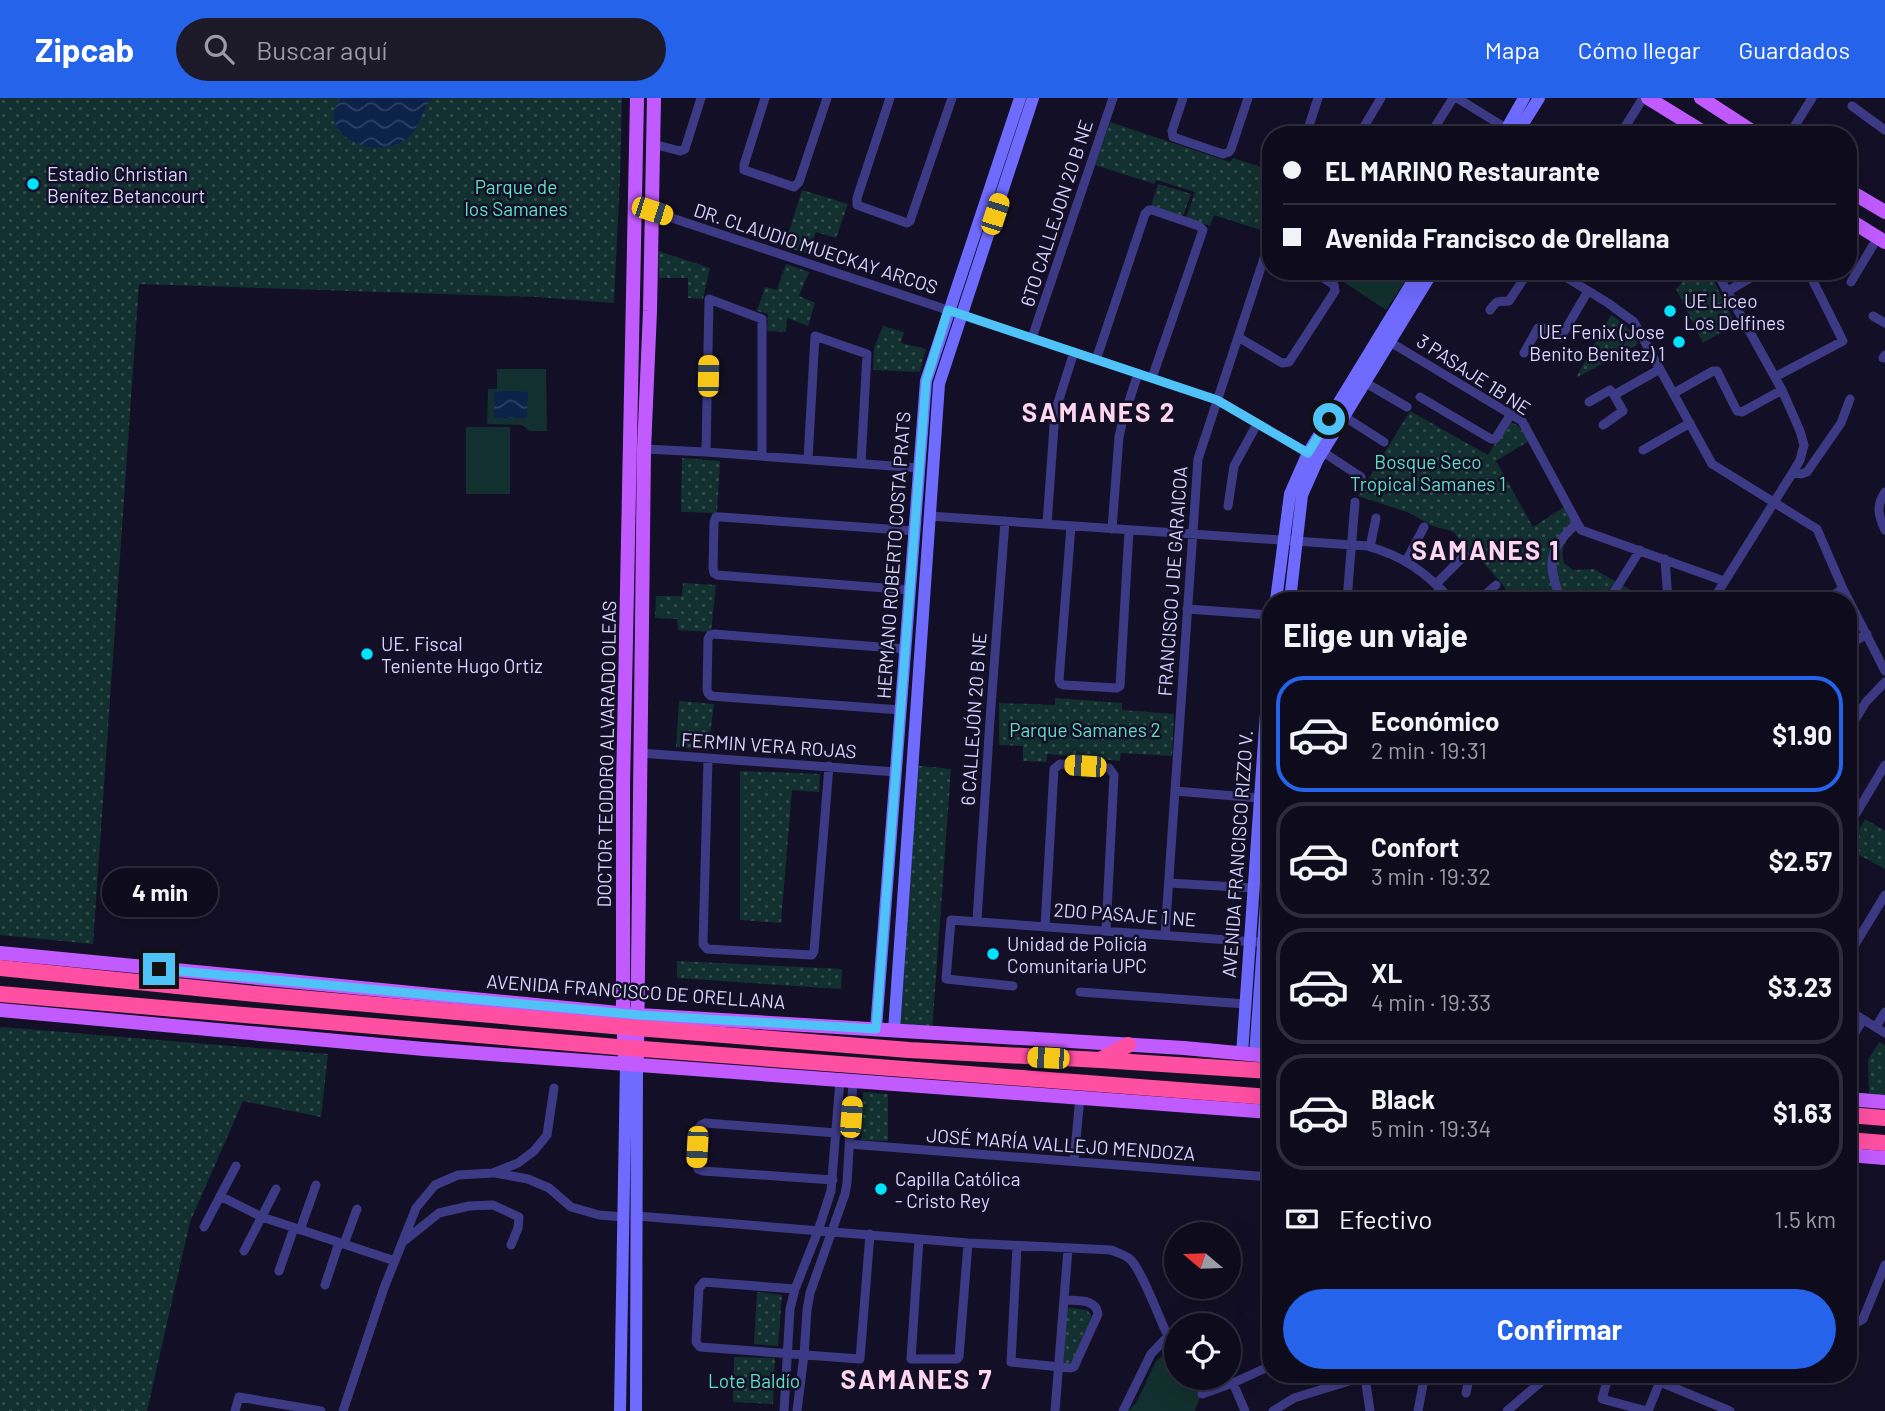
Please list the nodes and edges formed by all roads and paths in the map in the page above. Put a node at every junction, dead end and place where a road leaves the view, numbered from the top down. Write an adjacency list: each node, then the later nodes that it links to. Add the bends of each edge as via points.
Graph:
1 (637, 98): 175 (main road, DOCTOR TEODORO ALVARADO OLEAS, via 624,759)
2 (654, 98): 36 (main road, DOCTOR TEODORO ALVARADO OLEAS)
3 (701, 98): 36 (street, via 685,149)
4 (765, 98): 5 (street, via 744,170 794,187)
5 (827, 98)
6 (890, 98): 7 (street, via 857,205 907,223)
7 (952, 98)
8 (1020, 98): 55 (street, HERMANO ROBERTO COSTA PRATS)
9 (1033, 98): 55 (street, HERMANO ROBERTO COSTA PRATS)
10 (1113, 98): 59 (street, 6TO CALLEJON 20 B NE)
11 (1184, 98): 12 (street, via 1173,137 1223,154 1231,149)
12 (1248, 98)
13 (1318, 98): 24 (street)
14 (1381, 98): 25 (street)
15 (1455, 98): 26 (street); 27 (street)
16 (1524, 98): 28 (street)
17 (1539, 98): 29 (street)
18 (1643, 98): 30 (street)
19 (1648, 98): 23 (main road)
20 (1701, 98): 33 (main road)
21 (1812, 98): 34 (street)
22 (1852, 107): 35 (street)
23 (1683, 120): 31 (street); 32 (main road)
24 (1309, 126)
25 (1364, 126)
26 (1436, 126)
27 (1501, 126)
28 (1514, 126)
29 (1517, 126)
30 (1626, 126)
31 (1679, 126)
32 (1693, 126)
33 (1744, 126)
34 (1795, 126)
35 (1885, 130)
36 (653, 144): 38 (main road, DOCTOR TEODORO ALVARADO OLEAS)
37 (1857, 195): 39 (main road)
38 (652, 211): 55 (street, DR. CLAUDIO MUECKAY ARCOS); 83 (main road, DOCTOR TEODORO ALVARADO OLEAS)
39 (1885, 212)
40 (1857, 225): 41 (main road)
41 (1882, 240): 43 (street)
42 (1262, 266): 58 (street, FRANCISCO J DE GARAICOA)
43 (1857, 274)
44 (1326, 280): 58 (street, via 1335,291 1289,362 1282,363)
45 (1414, 280): 86 (street)
46 (1428, 280): 60 (street)
47 (1523, 280): 54 (street, via 1510,301 1499,300)
48 (1570, 280): 52 (street)
49 (1721, 280): 53 (street)
50 (1747, 280): 53 (street)
51 (1812, 280): 66 (street, via 1843,341)
52 (1588, 291): 62 (street, via 1561,337 1538,328); 64 (street, via 1631,318)
53 (1728, 291): 66 (street)
54 (1490, 310)
55 (955, 312): 59 (street, DR. CLAUDIO MUECKAY ARCOS); 90 (street, HERMANO ROBERTO COSTA PRATS, via 927,375); 97 (street, HERMANO ROBERTO COSTA PRATS, via 939,384)
56 (1873, 316): 57 (street)
57 (1885, 323)
58 (1238, 337): 74 (street, FRANCISCO J DE GARAICOA)
59 (1032, 338): 61 (street, DR. CLAUDIO MUECKAY ARCOS)
60 (1390, 342): 68 (street); 77 (street, 3 PASAJE 1B NE)
61 (1074, 352): 63 (street, DR. CLAUDIO MUECKAY ARCOS); 101 (street, via 1055,412)
62 (1524, 353)
63 (1096, 360): 65 (street, DR. CLAUDIO MUECKAY ARCOS); 67 (street, via 1145,214 1152,210 1203,230)
64 (1660, 369): 70 (street); 71 (street)
65 (1138, 374): 67 (street, DR. CLAUDIO MUECKAY ARCOS); 104 (street, via 1122,419)
66 (1775, 377): 69 (street)
67 (1152, 379): 74 (street, DR. CLAUDIO MUECKAY ARCOS)
68 (1366, 383): 76 (street); 78 (street)
69 (1782, 390): 70 (street, via 1737,411 1713,371); 91 (street, via 1804,445)
70 (1674, 393): 79 (street)
71 (1614, 394): 75 (street, via 1610,390); 81 (street, via 1623,413)
72 (1420, 397): 77 (street, via 1491,439)
73 (1850, 399): 91 (street, via 1841,423 1807,472)
74 (1217, 400): 80 (street, DR. CLAUDIO MUECKAY ARCOS); 108 (street, FRANCISCO J DE GARAICOA, via 1198,459)
75 (1589, 402)
76 (1407, 407)
77 (1511, 414): 100 (street, 3 PASAJE 1B NE, via 1525,424)
78 (1345, 417): 82 (street); 86 (street)
79 (1690, 423): 84 (street); 95 (street, via 1712,464)
80 (1258, 424): 86 (street, DR. CLAUDIO MUECKAY ARCOS); 96 (street, via 1234,466)
81 (1603, 425)
82 (1384, 442)
83 (644, 449): 85 (street); 145 (main road, DOCTOR TEODORO ALVARADO OLEAS)
84 (1643, 450)
85 (706, 452): 87 (street); 87 (street, via 709,299 762,319)
86 (1316, 455): 92 (street, DR. CLAUDIO MUECKAY ARCOS); 109 (street, via 1290,494)
87 (762, 456): 88 (street)
88 (807, 459): 89 (street); 89 (street, via 815,336 867,354)
89 (860, 463): 90 (street)
90 (919, 468): 107 (street, HERMANO ROBERTO COSTA PRATS)
91 (1793, 472): 95 (street)
92 (1361, 477)
93 (1885, 492): 106 (street, via 1877,510)
94 (1355, 502): 110 (street)
95 (1773, 502): 116 (street); 119 (street, via 1817,529)
96 (1228, 506)
97 (929, 516): 99 (street); 137 (street, HERMANO ROBERTO COSTA PRATS)
98 (1376, 518): 111 (street)
99 (1005, 521): 101 (street); 159 (street, 6 CALLEJÓN 20 B NE)
100 (1577, 523): 112 (street, via 1581,530); 127 (street, via 1560,541 1551,560)
101 (1046, 524): 102 (street)
102 (1071, 526): 104 (street); 105 (street, via 1060,684 1116,688 1120,686)
103 (1424, 527): 115 (street)
104 (1112, 528): 105 (street)
105 (1129, 530): 108 (street)
106 (1885, 530)
107 (915, 531): 120 (street, HERMANO ROBERTO COSTA PRATS); 120 (street, via 720,517 714,522 713,568 718,575)
108 (1192, 534): 109 (street); 133 (street, FRANCISCO J DE GARAICOA)
109 (1290, 541): 110 (street); 121 (street); 122 (street)
110 (1350, 545): 111 (street); 123 (street)
111 (1370, 547): 115 (street)
112 (1640, 551): 114 (street); 128 (street)
113 (1465, 555): 118 (street)
114 (1665, 559): 116 (street); 129 (street)
115 (1406, 561): 118 (street)
116 (1724, 581): 130 (street)
117 (1496, 585): 126 (street)
118 (1439, 587): 124 (street); 125 (street)
119 (1843, 589): 131 (street); 132 (street)
120 (910, 590): 136 (street, HERMANO ROBERTO COSTA PRATS)
121 (1278, 592)
122 (1290, 592)
123 (1347, 592)
124 (1435, 592)
125 (1444, 592)
126 (1488, 592)
127 (1558, 592)
128 (1614, 592)
129 (1667, 592)
130 (1718, 592)
131 (1838, 592)
132 (1845, 592)
133 (1187, 609): 134 (street); 150 (street, FRANCISCO J DE GARAICOA)
134 (1262, 614)
135 (1857, 616): 138 (street)
136 (908, 621): 137 (street); 140 (street, HERMANO ROBERTO COSTA PRATS)
137 (922, 623): 155 (street, HERMANO ROBERTO COSTA PRATS)
138 (1867, 635): 139 (street); 141 (street)
139 (1857, 640)
140 (905, 649): 143 (street, HERMANO ROBERTO COSTA PRATS); 143 (street, via 714,634 708,639 707,689 711,696)
141 (1885, 671)
142 (1885, 682): 144 (street)
143 (901, 710): 149 (street, HERMANO ROBERTO COSTA PRATS)
144 (1857, 716)
145 (640, 753): 146 (street, FERMIN VERA ROJAS); 175 (main road, DOCTOR TEODORO ALVARADO OLEAS)
146 (708, 758): 148 (street, FERMIN VERA ROJAS); 148 (street, via 703,944 707,949 812,955)
147 (1885, 765): 152 (street)
148 (829, 766): 149 (street, FERMIN VERA ROJAS)
149 (896, 772): 154 (street, HERMANO ROBERTO COSTA PRATS)
150 (1175, 791): 151 (street); 156 (street, FRANCISCO J DE GARAICOA)
151 (1262, 799)
152 (1857, 812)
153 (1262, 823): 157 (street, AVENIDA FRANCISCO RIZZO V.)
154 (889, 863): 155 (street); 177 (street, HERMANO ROBERTO COSTA PRATS)
155 (904, 864): 179 (street, HERMANO ROBERTO COSTA PRATS)
156 (1169, 883): 157 (street); 162 (street, FRANCISCO J DE GARAICOA)
157 (1254, 888): 164 (street, AVENIDA FRANCISCO RIZZO V.)
158 (1885, 895): 163 (street)
159 (977, 920): 160 (street, 2DO PASAJE 1 NE); 167 (street, via 951,920 946,979)
160 (1045, 926): 161 (street, 2DO PASAJE 1 NE); 161 (street, via 1054,769 1060,764 1113,771)
161 (1106, 930): 162 (street, 2DO PASAJE 1 NE)
162 (1165, 935): 164 (street, 2DO PASAJE 1 NE)
163 (1857, 941)
164 (1261, 942): 170 (street, AVENIDA FRANCISCO RIZZO V.)
165 (0, 953): 175 (main road, AVENIDA FRANCISCO DE ORELLANA)
166 (0, 968): 175 (highway, AVENIDA FRANCISCO DE ORELLANA, via 242,993)
167 (1013, 986)
168 (1080, 992): 170 (street)
169 (0, 994): 184 (highway)
170 (1259, 1003): 182 (street, AVENIDA FRANCISCO RIZZO V.)
171 (0, 1010): 184 (main road, via 436,1050)
172 (1885, 1012): 176 (street)
173 (1857, 1016): 174 (street)
174 (1863, 1020): 176 (street); 178 (street)
175 (631, 1021): 177 (main road, AVENIDA FRANCISCO DE ORELLANA); 184 (main road, DOCTOR TEODORO ALVARADO OLEAS); 185 (highway, AVENIDA FRANCISCO DE ORELLANA, via 909,1050)
176 (1876, 1027): 180 (street)
177 (876, 1029): 179 (main road, AVENIDA FRANCISCO DE ORELLANA)
178 (1857, 1029)
179 (894, 1030): 181 (main road, AVENIDA FRANCISCO DE ORELLANA)
180 (1885, 1033)
181 (1128, 1045): 182 (main road, AVENIDA FRANCISCO DE ORELLANA); 185 (highway)
182 (1249, 1055): 183 (main road, AVENIDA FRANCISCO DE ORELLANA)
183 (1262, 1056)
184 (631, 1057): 187 (main road); 189 (highway); 212 (street, DOCTOR TEODORO ALVARADO OLEAS)
185 (1100, 1060): 186 (highway, AVENIDA FRANCISCO DE ORELLANA)
186 (1262, 1071)
187 (847, 1081): 190 (main road); 196 (street); 199 (street)
188 (554, 1088): 204 (street, via 547,1135 518,1163)
189 (1262, 1096)
190 (1080, 1097): 193 (main road); 202 (street)
191 (1857, 1100): 192 (main road)
192 (1885, 1102)
193 (1262, 1111)
194 (1857, 1116): 195 (highway)
195 (1885, 1118)
196 (837, 1133): 206 (street); 206 (street, via 705,1124 698,1129 696,1164 703,1171)
197 (1857, 1141): 198 (highway)
198 (1885, 1143)
199 (849, 1144): 202 (street, JOSÉ MARÍA VALLEJO MENDOZA); 216 (street, via 845,1194)
200 (1857, 1156): 201 (main road)
201 (1885, 1158)
202 (1074, 1161): 205 (street, JOSÉ MARÍA VALLEJO MENDOZA)
203 (236, 1166): 209 (street)
204 (493, 1172): 212 (street, via 538,1183 571,1207); 219 (street, via 458,1175 435,1185 416,1208)
205 (1262, 1176)
206 (833, 1180): 215 (street)
207 (316, 1185): 214 (street)
208 (276, 1189): 211 (street)
209 (220, 1196): 211 (street); 213 (street)
210 (357, 1209): 221 (street)
211 (262, 1217): 214 (street); 225 (street)
212 (630, 1217): 215 (street); 255 (street, DOCTOR TEODORO ALVARADO OLEAS); 256 (street, DOCTOR TEODORO ALVARADO OLEAS)
213 (204, 1227)
214 (297, 1229): 221 (street); 228 (street)
215 (818, 1231): 216 (street); 230 (street)
216 (832, 1232): 217 (street); 234 (street, via 810,1293)
217 (870, 1234): 218 (street); 234 (street, via 860,1359)
218 (919, 1238): 220 (street); 220 (street, via 911,1359 960,1356)
219 (402, 1242): 222 (street, via 439,1213 493,1205 519,1217); 226 (street)
220 (968, 1243): 223 (street)
221 (342, 1244): 226 (street); 229 (street)
222 (511, 1245)
223 (1017, 1246): 224 (street); 235 (street, via 1011,1362)
224 (1068, 1249): 231 (street); 260 (street, via 1111,1250 1131,1260 1167,1336 1151,1354)
225 (244, 1251)
226 (395, 1261): 254 (street)
227 (1885, 1265): 232 (street, via 1863,1319)
228 (279, 1271)
229 (325, 1285)
230 (795, 1289): 233 (street); 233 (street, via 704,1282 699,1288 697,1346)
231 (1064, 1300): 235 (street); 235 (street, via 1093,1304 1098,1314 1074,1367)
232 (1857, 1322)
233 (788, 1354): 234 (street); 257 (street)
234 (804, 1355): 258 (street)
235 (1059, 1367): 259 (street)
236 (1262, 1370): 237 (street)
237 (1241, 1379)
238 (1342, 1383): 262 (street, via 1294,1398)
239 (1368, 1383): 263 (street)
240 (1423, 1383): 264 (street)
241 (1468, 1383): 248 (street)
242 (1540, 1383): 265 (street)
243 (1606, 1383): 250 (street)
244 (1660, 1383): 267 (street)
245 (1672, 1383): 268 (street)
246 (1213, 1390): 249 (street)
247 (1236, 1390): 261 (street)
248 (1466, 1393)
249 (1202, 1394)
250 (1602, 1399): 266 (street); 267 (street)
251 (281, 1408): 252 (street, via 239,1397); 253 (street)
252 (235, 1411)
253 (321, 1411)
254 (343, 1411)
255 (620, 1411)
256 (636, 1411)
257 (784, 1411)
258 (797, 1411)
259 (1055, 1411)
260 (1123, 1411)
261 (1245, 1411)
262 (1273, 1411)
263 (1370, 1411)
264 (1418, 1411)
265 (1507, 1411)
266 (1597, 1411)
267 (1647, 1411)
268 (1730, 1411)

